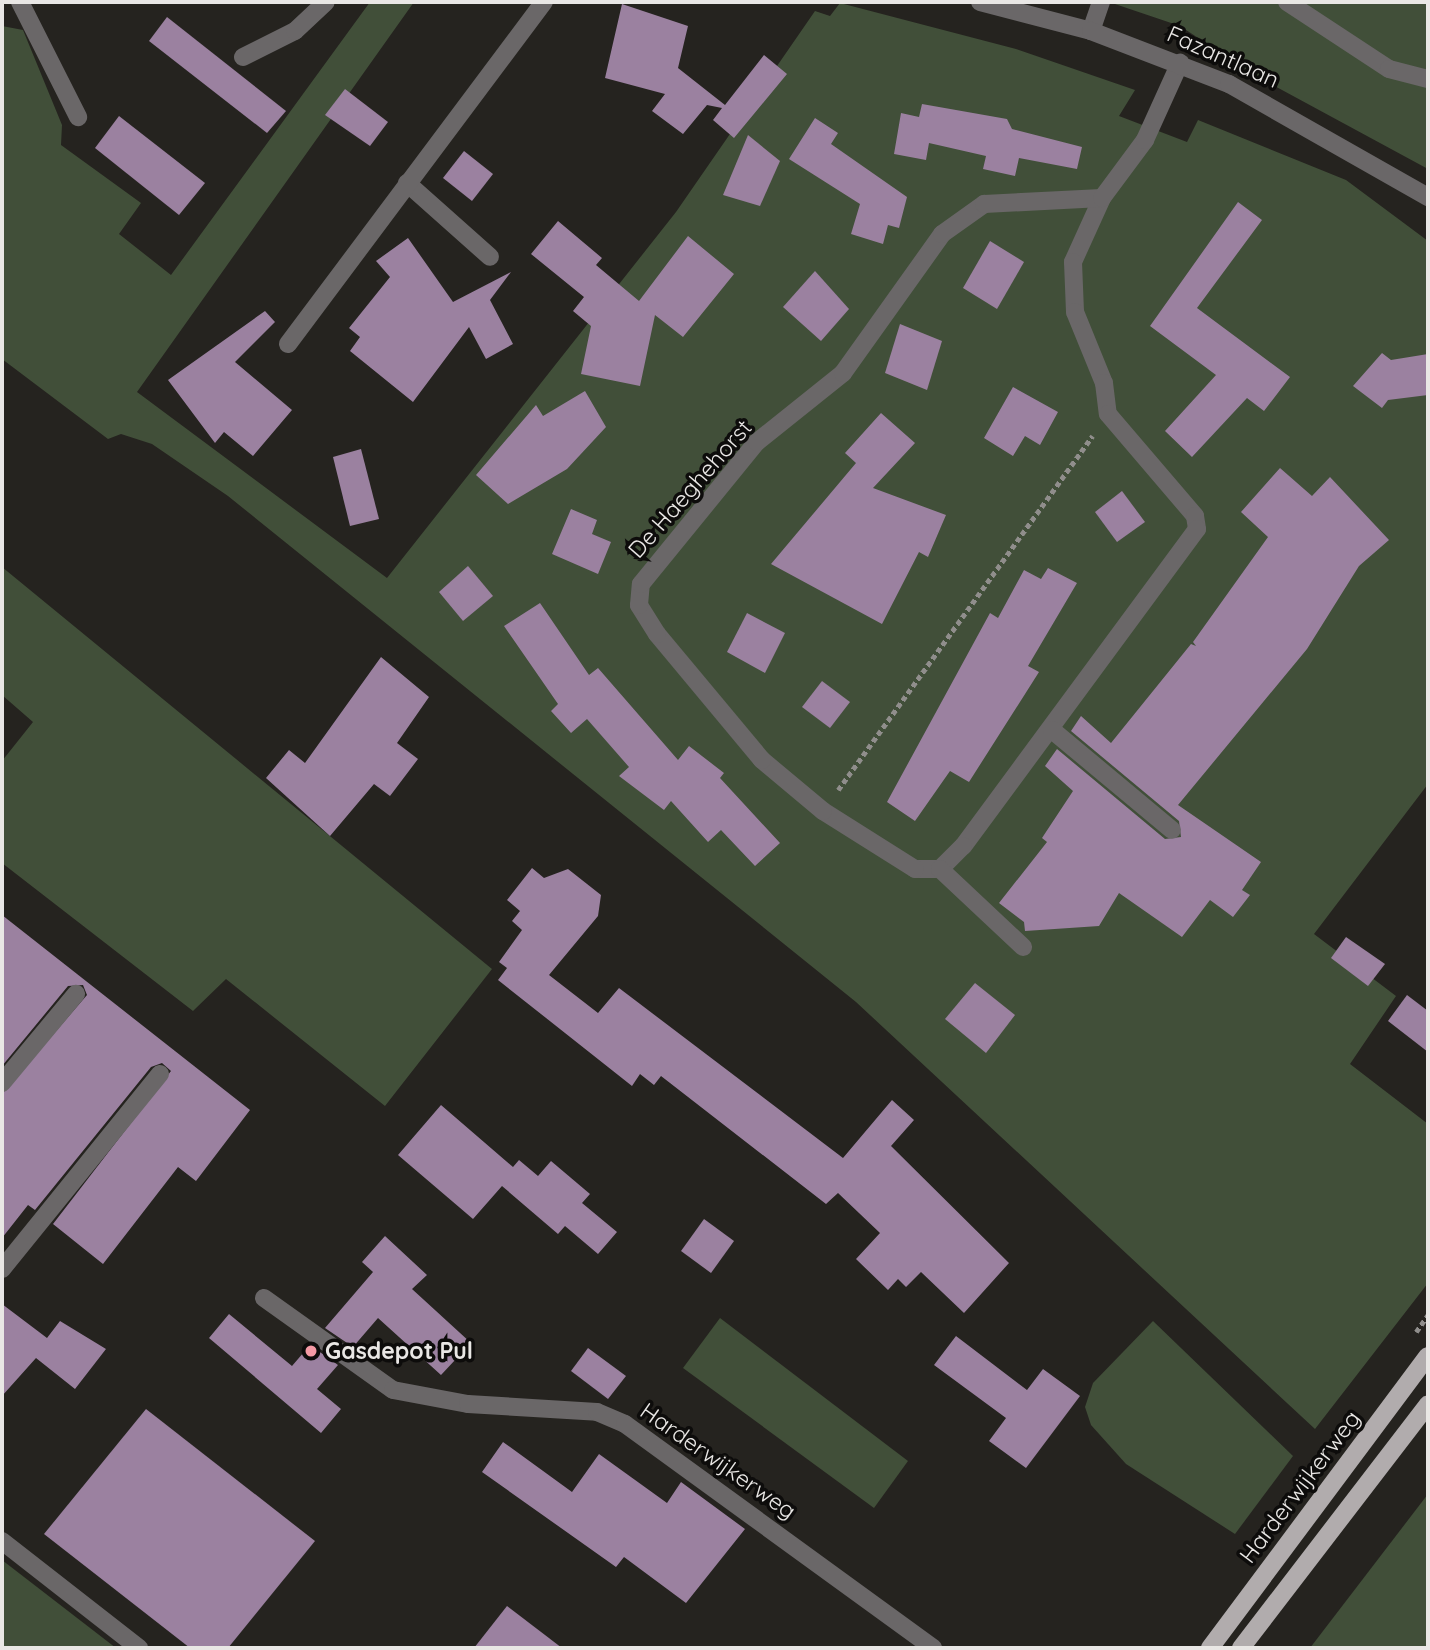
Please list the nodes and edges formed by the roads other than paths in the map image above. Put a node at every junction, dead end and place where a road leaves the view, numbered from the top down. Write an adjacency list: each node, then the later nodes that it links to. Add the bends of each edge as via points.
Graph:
1 (20, 2): 11 (street)
2 (326, 2): 8 (street, via 295,31)
3 (544, 2): 12 (street)
4 (980, 2): 7 (street, Fazantlaan)
5 (1102, 2): 7 (street)
6 (1287, 2): 10 (street, via 1389,69)
7 (1091, 31): 9 (street, Fazantlaan)
8 (243, 57)
9 (1180, 63): 13 (street, Fazantlaan, via 1290,114); 14 (street, via 1145,140)
10 (1428, 79)
11 (78, 117)
12 (407, 183): 15 (street); 16 (street)
13 (1428, 197)
14 (1102, 198): 17 (street, via 1073,262 1075,312 1104,383 1108,414 1195,516 1197,529); 19 (street, De Haeghehorst, via 984,204 942,234 844,373 757,442 641,584 639,605 657,634 762,760 823,811 915,870)
15 (490, 257)
16 (288, 344)
17 (1052, 730): 18 (street); 19 (street)
18 (1172, 830)
19 (940, 869): 20 (street)
20 (1023, 947)
21 (76, 993): 23 (street)
22 (160, 1074): 24 (street)
23 (2, 1083)
24 (2, 1269)
25 (264, 1298): 30 (street, Harderwijkerweg, via 393,1390 468,1404 597,1412 625,1424)
26 (1428, 1356): 31 (main road, Harderwijkerweg)
27 (1428, 1404): 32 (main road)
28 (2, 1541): 29 (street)
29 (139, 1648)
30 (933, 1648)
31 (1210, 1648)
32 (1241, 1648)

